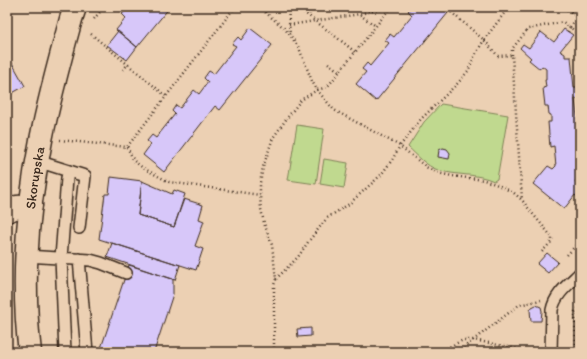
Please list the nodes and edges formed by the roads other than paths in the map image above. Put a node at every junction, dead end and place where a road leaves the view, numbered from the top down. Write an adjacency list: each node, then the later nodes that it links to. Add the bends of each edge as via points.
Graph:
1 (75, 7): 2 (street, Skorupska, via 47,111)
2 (37, 161): 3 (lane); 4 (street, Skorupska)
3 (68, 174): 6 (lane, via 85,176); 8 (lane)
4 (31, 206): 5 (street); 7 (street, Skorupska)
5 (7, 211)
6 (79, 228)
7 (26, 256): 8 (lane); 12 (street, Skorupska)
8 (61, 258): 9 (lane); 13 (lane)
9 (79, 259): 10 (lane, via 101,263); 14 (lane)
10 (126, 273)
11 (580, 273): 15 (lane, via 553,304)
12 (30, 352)
13 (65, 352)
14 (87, 352)
15 (551, 352)

